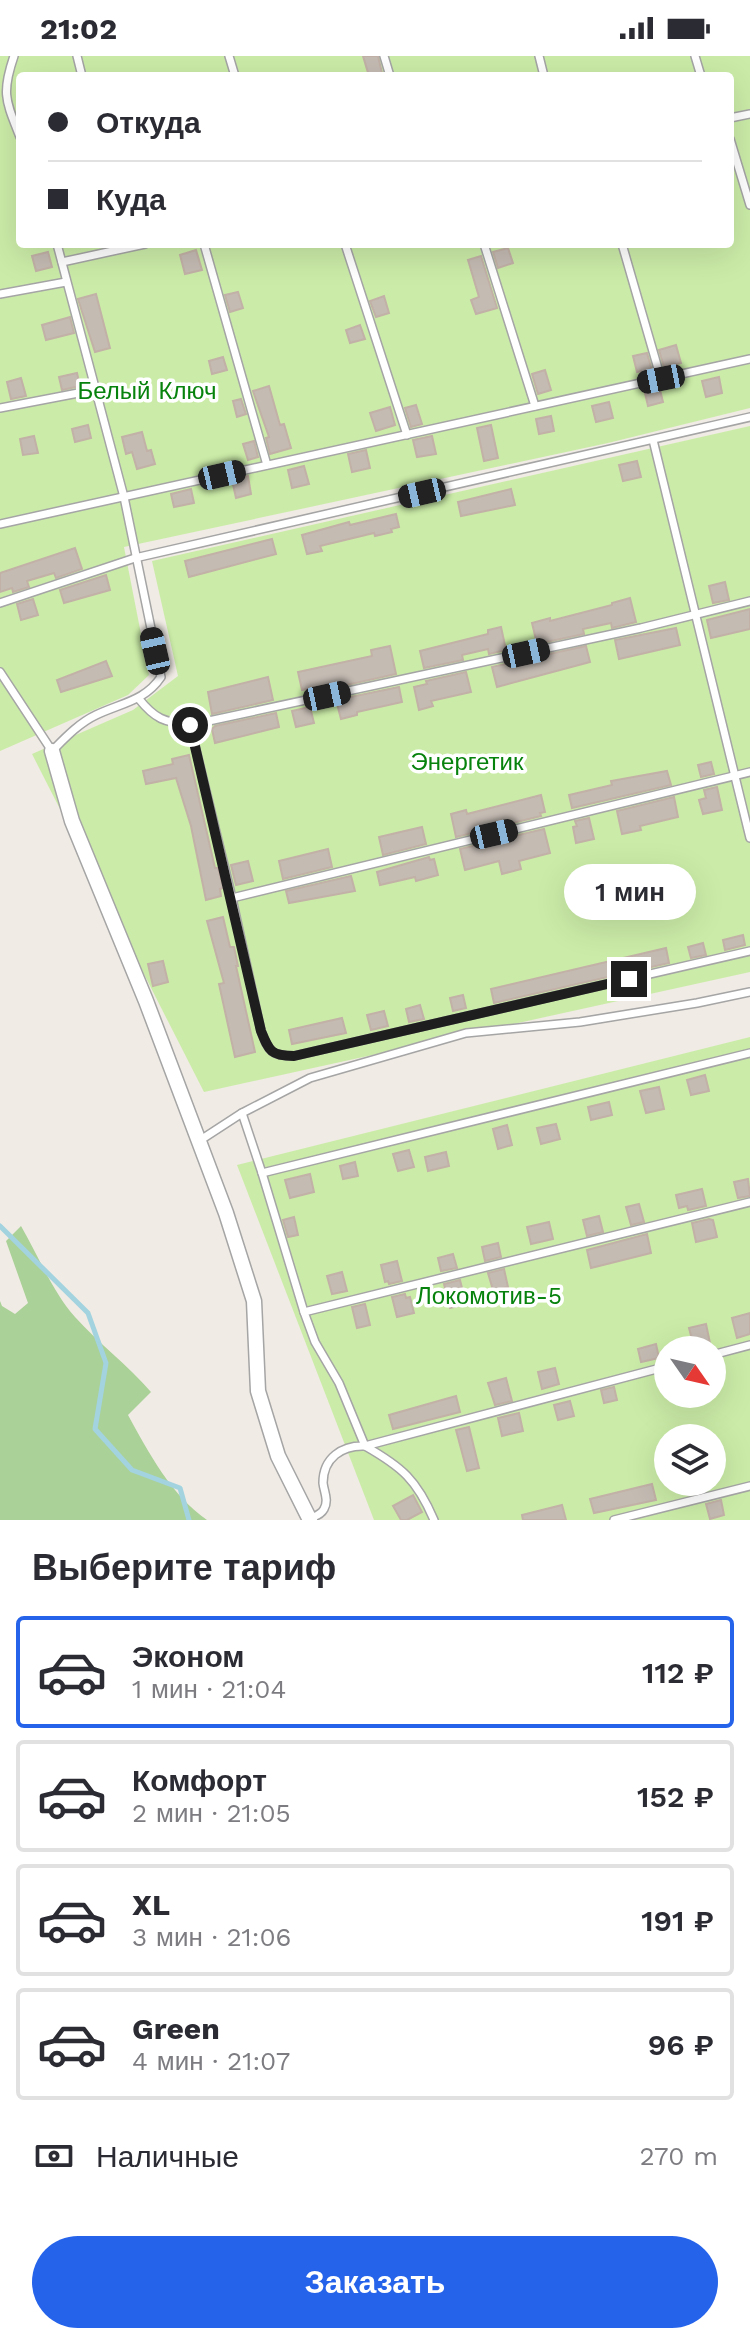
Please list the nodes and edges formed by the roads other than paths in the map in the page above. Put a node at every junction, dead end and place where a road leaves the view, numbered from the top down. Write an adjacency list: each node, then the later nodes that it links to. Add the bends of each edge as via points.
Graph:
1 (14, 56): 2 (lane)
2 (2, 88): 3 (lane)
3 (16, 127)
4 (734, 152): 5 (lane)
5 (750, 205)
6 (58, 248): 12 (lane)
7 (120, 248): 12 (lane)
8 (205, 248): 23 (lane)
9 (346, 248): 21 (lane)
10 (485, 248): 18 (lane)
11 (623, 248): 16 (lane)
12 (62, 262): 13 (lane)
13 (66, 282): 14 (lane); 17 (lane)
14 (0, 294)
15 (750, 359): 16 (lane)
16 (661, 379): 18 (lane)
17 (94, 390): 19 (lane); 24 (lane)
18 (535, 406): 21 (lane)
19 (0, 408)
20 (750, 417): 22 (lane)
21 (407, 435): 23 (lane)
22 (653, 440): 26 (lane); 29 (lane)
23 (267, 465): 24 (lane)
24 (124, 497): 25 (lane); 26 (lane)
25 (0, 524)
26 (135, 558): 28 (lane); 31 (lane, via 161,677)
27 (750, 601): 29 (lane)
28 (0, 603)
29 (696, 614): 32 (lane); 35 (lane)
30 (0, 672): 33 (lane)
31 (139, 699): 32 (lane, via 152,715); 33 (lane, via 95,716)
32 (190, 725): 37 (lane)
33 (52, 751): 42 (street, via 72,821)
34 (750, 772): 35 (lane)
35 (734, 776): 36 (lane); 37 (lane)
36 (750, 838)
37 (232, 898): 38 (lane, via 261,1031 269,1050 279,1056)
38 (750, 951)
39 (750, 992): 41 (lane, via 580,1022 466,1033 310,1078)
40 (750, 1053): 43 (lane)
41 (242, 1113): 42 (lane); 43 (lane)
42 (199, 1141): 51 (street, via 254,1301 258,1391 278,1456)
43 (262, 1173): 45 (lane)
44 (750, 1202): 45 (lane)
45 (304, 1312): 49 (lane)
46 (750, 1345): 47 (lane)
47 (726, 1351)
48 (654, 1370): 49 (lane)
49 (365, 1446): 51 (lane, via 350,1445 331,1458 323,1481 327,1504); 52 (lane, via 414,1481)
50 (750, 1486): 53 (lane)
51 (309, 1520)
52 (434, 1520)
53 (614, 1520)

